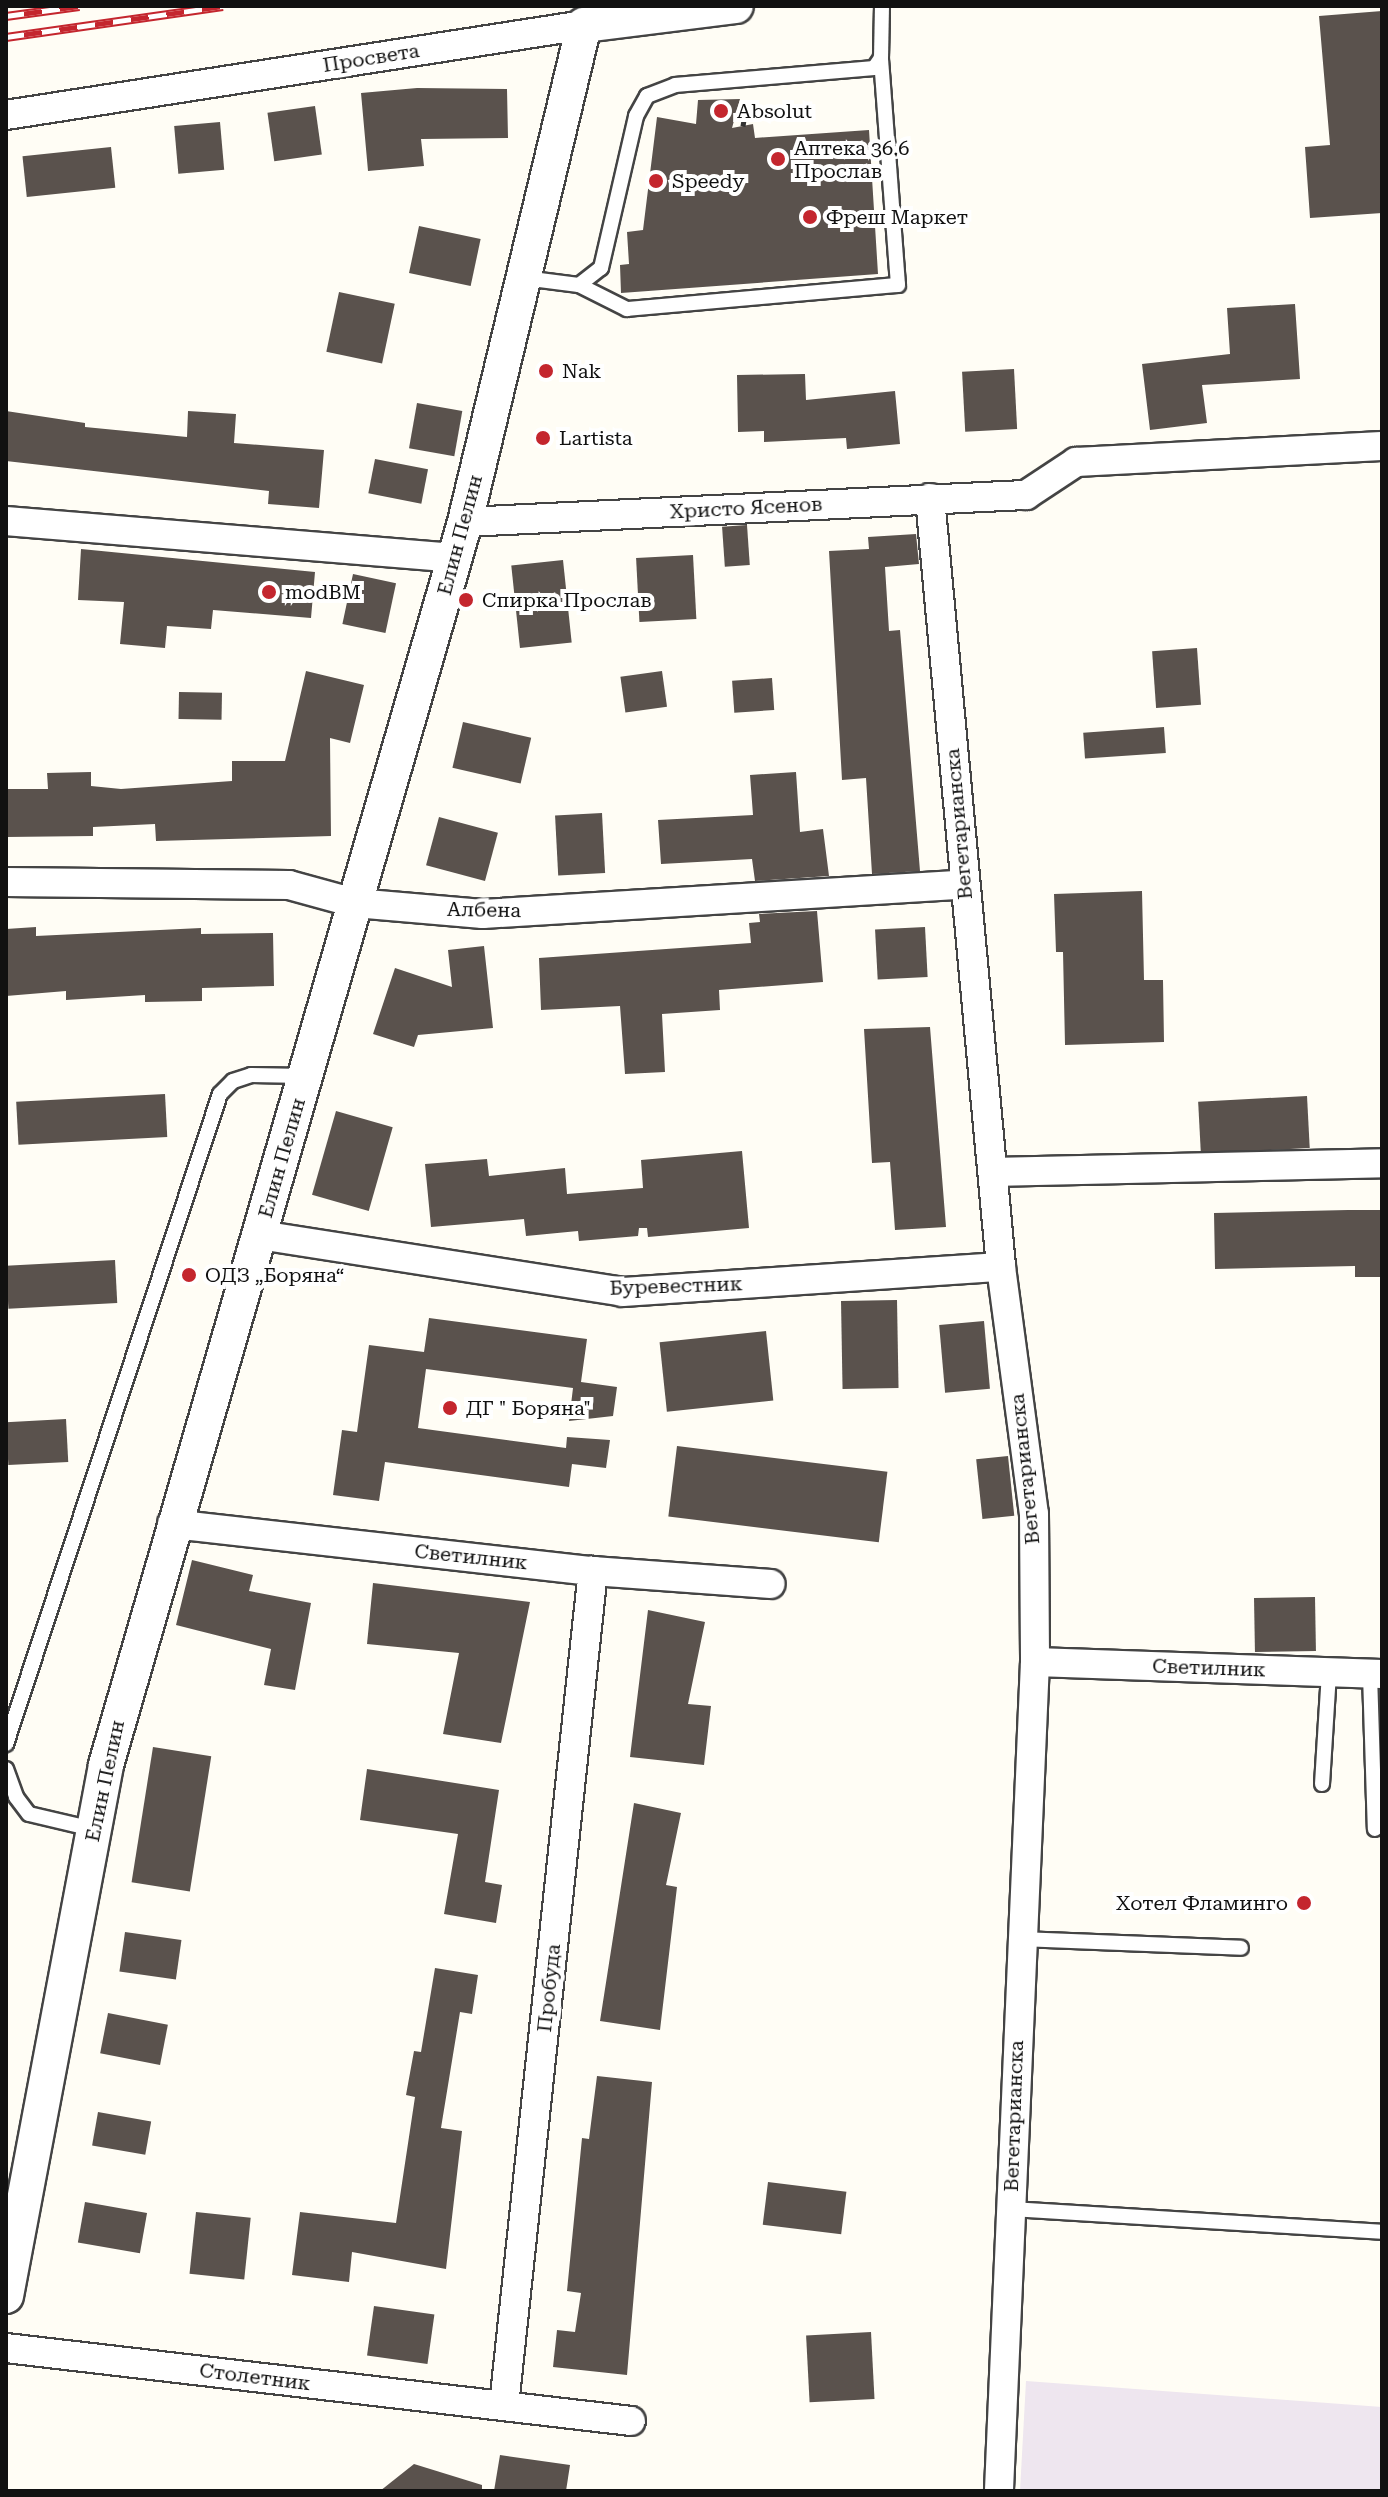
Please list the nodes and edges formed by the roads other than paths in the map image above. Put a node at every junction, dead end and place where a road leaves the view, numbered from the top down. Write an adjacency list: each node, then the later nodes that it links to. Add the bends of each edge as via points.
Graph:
1 (736, 6): 3 (street, Просвета)
2 (882, 6): 4 (lane)
3 (584, 25): 5 (street, Просвета); 6 (street, Елин Пелин)
4 (881, 58): 7 (lane, via 874,68 858,73 675,85 647,96 636,116 601,268); 7 (lane, via 898,285 627,309)
5 (6, 115)
6 (524, 278): 7 (lane); 11 (street, Елин Пелин)
7 (579, 285)
8 (1382, 446): 9 (street, Христо Ясенов, via 1076,462 1026,495)
9 (930, 498): 11 (street, Христо Ясенов); 14 (street, Вегетарианска)
10 (6, 521): 12 (street)
11 (465, 522): 12 (street, Елин Пелин)
12 (455, 558): 15 (street, Елин Пелин)
13 (6, 882): 15 (street, Албена, via 289,885)
14 (964, 885): 15 (street, Албена, via 483,914); 18 (street, Вегетарианска)
15 (355, 903): 16 (street, Елин Пелин)
16 (305, 1076): 19 (street, Елин Пелин); 27 (lane, via 251,1075 233,1081 220,1094)
17 (1382, 1163): 18 (street)
18 (994, 1172): 20 (street, Вегетарианска)
19 (260, 1235): 20 (street, Буревестник, via 622,1292); 21 (street, Елин Пелин)
20 (1001, 1267): 24 (street, Вегетарианска, via 1034,1514)
21 (172, 1524): 22 (street, Светилник); 30 (street, Елин Пелин, via 106,1765)
22 (593, 1571): 23 (street, Светилник); 38 (street, Пробуда)
23 (771, 1584)
24 (1035, 1662): 25 (street, Светилник); 32 (street, Вегетарианска)
25 (1329, 1673): 26 (street, Светилник); 29 (lane)
26 (1376, 1674): 31 (lane)
27 (6, 1744)
28 (6, 1769): 30 (lane, via 29,1814)
29 (1322, 1784)
30 (94, 1829): 36 (street, Елин Пелин)
31 (1375, 1829)
32 (1020, 1939): 33 (lane); 34 (street, Вегетарианска)
33 (1241, 1948)
34 (1010, 2209): 35 (lane); 40 (street, Вегетарианска)
35 (1382, 2232)
36 (6, 2296)
37 (6, 2348): 38 (street, Столетник)
38 (504, 2405): 39 (street, Столетник)
39 (631, 2421)
40 (999, 2491)

